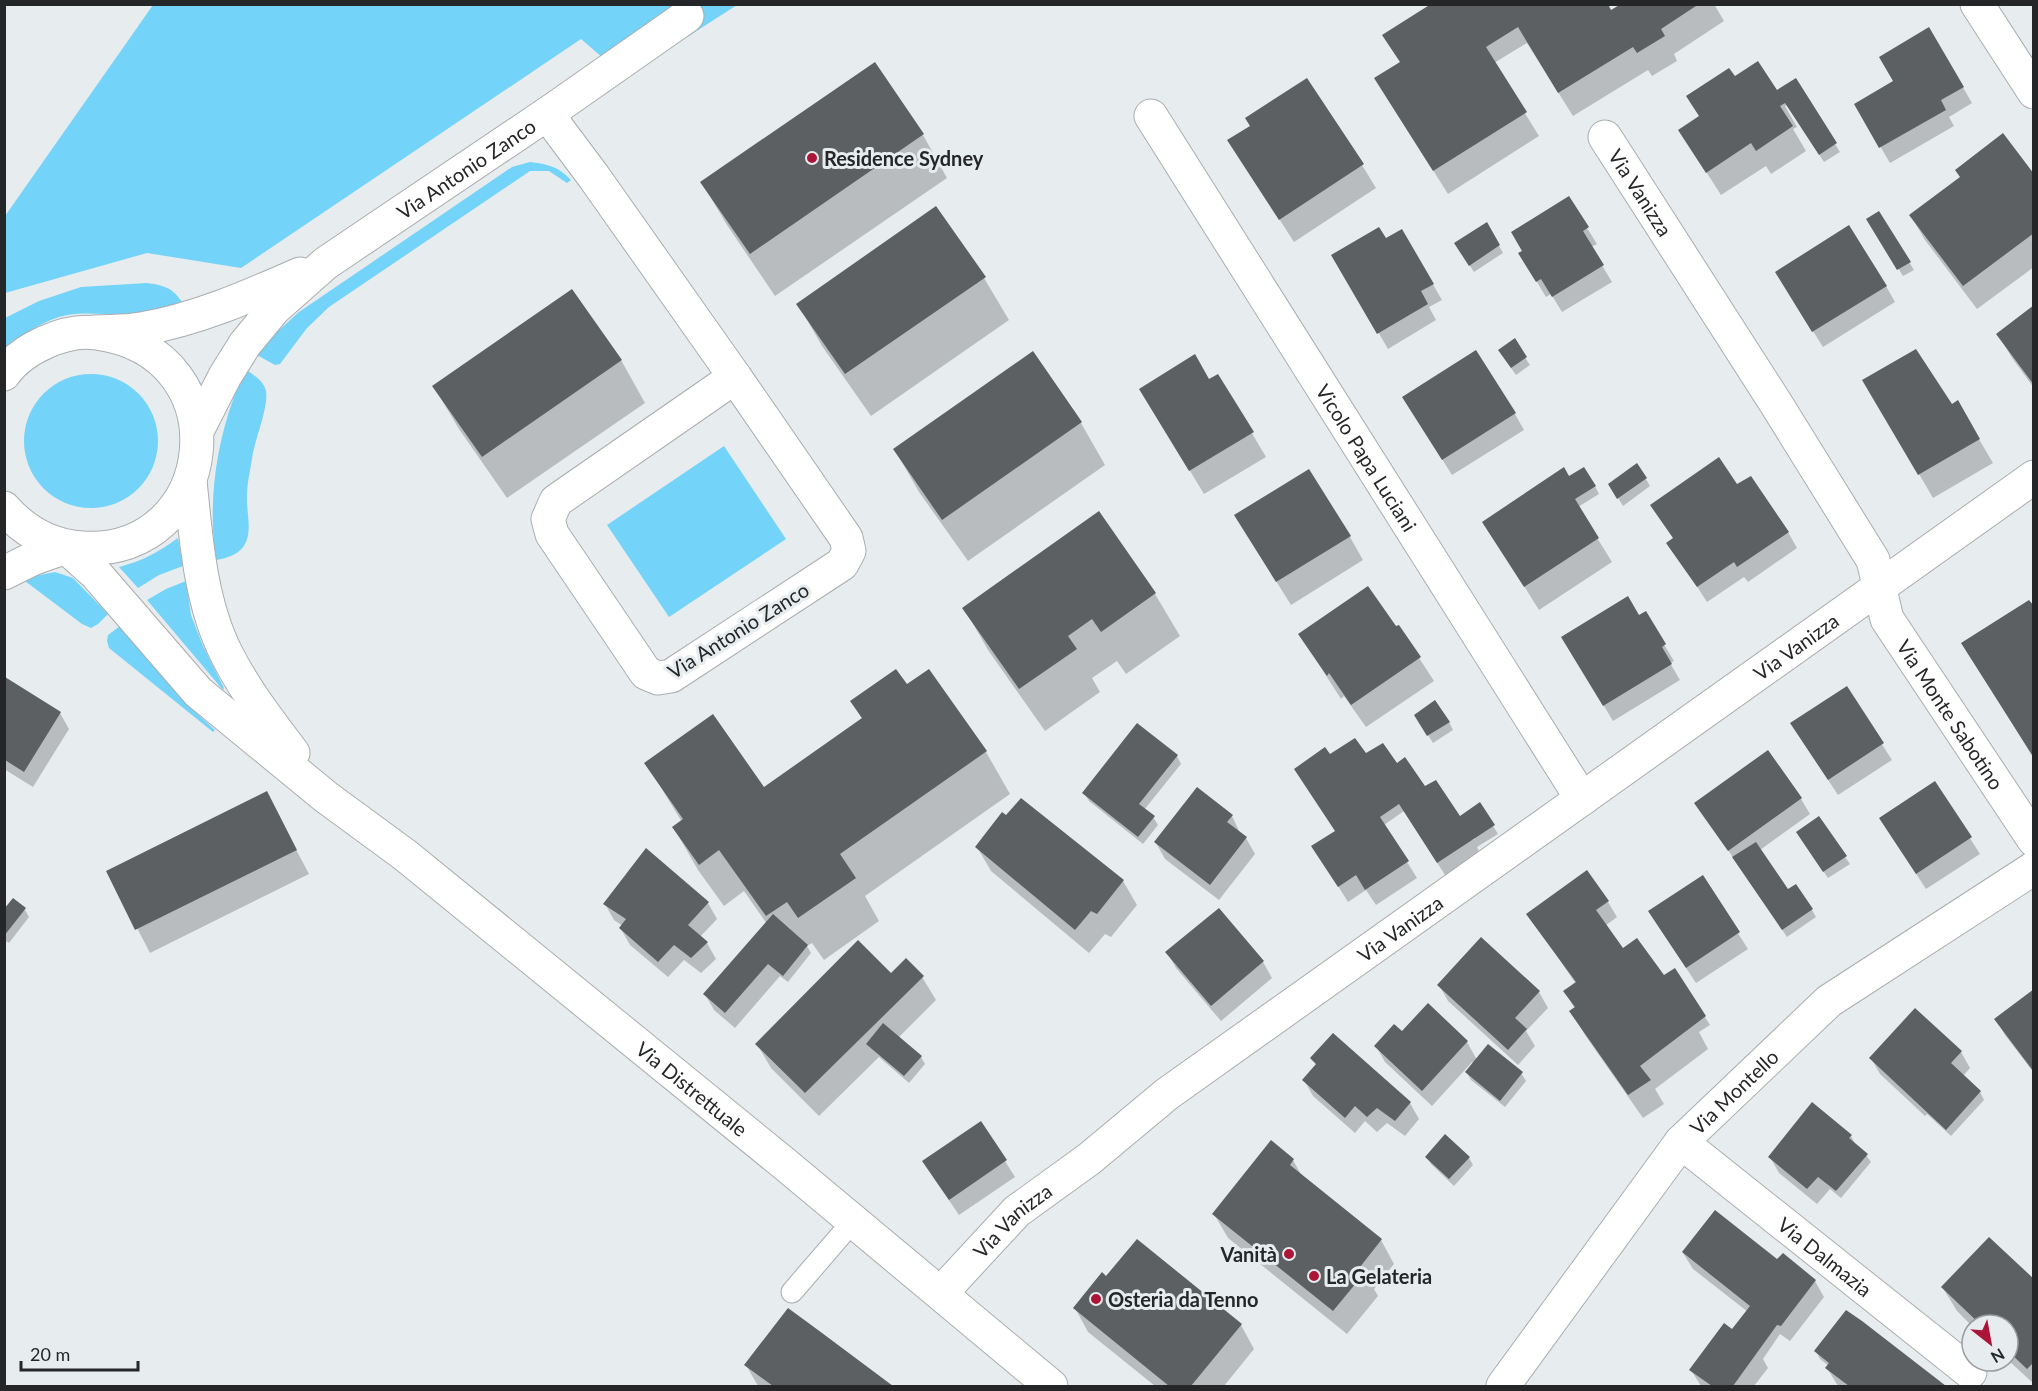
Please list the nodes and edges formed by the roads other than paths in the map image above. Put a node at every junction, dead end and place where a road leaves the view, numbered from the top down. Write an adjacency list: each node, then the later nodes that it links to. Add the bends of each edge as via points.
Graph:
1 (1977, 4): 3 (street)
2 (687, 16): 4 (street)
3 (2034, 92)
4 (547, 114): 7 (street, Via Antonio Zanco); 10 (street, Via Antonio Zanco)
5 (1151, 116): 19 (street, Vicolo Papa Luciani)
6 (1605, 136): 17 (street, Via Vanizza, via 1873,560)
7 (326, 263): 8 (street, via 232,304 141,329); 11 (street, via 274,309 245,344)
8 (93, 332): 9 (street, via 62,336 32,348); 11 (street, via 124,338 151,352 174,372 190,399)
9 (4, 374)
10 (735, 377): 10 (street, Via Antonio Zanco, via 556,501 548,519 552,534 646,673 658,678 671,676 842,564 849,551 846,538)
11 (198, 429): 13 (street, via 197,456)
12 (2034, 477): 17 (street, Via Vanizza)
13 (190, 482): 15 (street, via 175,508 153,529 126,543 96,549); 18 (street, via 210,612 225,651 249,695)
14 (4, 508): 15 (street, via 39,538)
15 (66, 547): 16 (street); 18 (street, via 96,574 198,692)
16 (4, 573)
17 (1878, 587): 19 (street, Via Vanizza); 20 (street, Via Monte Sabotino, via 1887,619)
18 (326, 797): 23 (street, Via Distrettuale, via 405,855)
19 (1582, 799): 25 (street, Via Vanizza, via 1167,1094 1089,1159 1017,1211)
20 (2034, 840)
21 (2034, 868): 22 (street, Via Montello, via 1829,1001)
22 (1681, 1142): 26 (street, Via Dalmazia); 28 (street, Via Montello)
23 (854, 1220): 24 (lane); 25 (street, Via Distrettuale)
24 (792, 1292)
25 (941, 1293): 27 (street, Via Distrettuale)
26 (1960, 1364)
27 (1051, 1386)
28 (1503, 1386)

